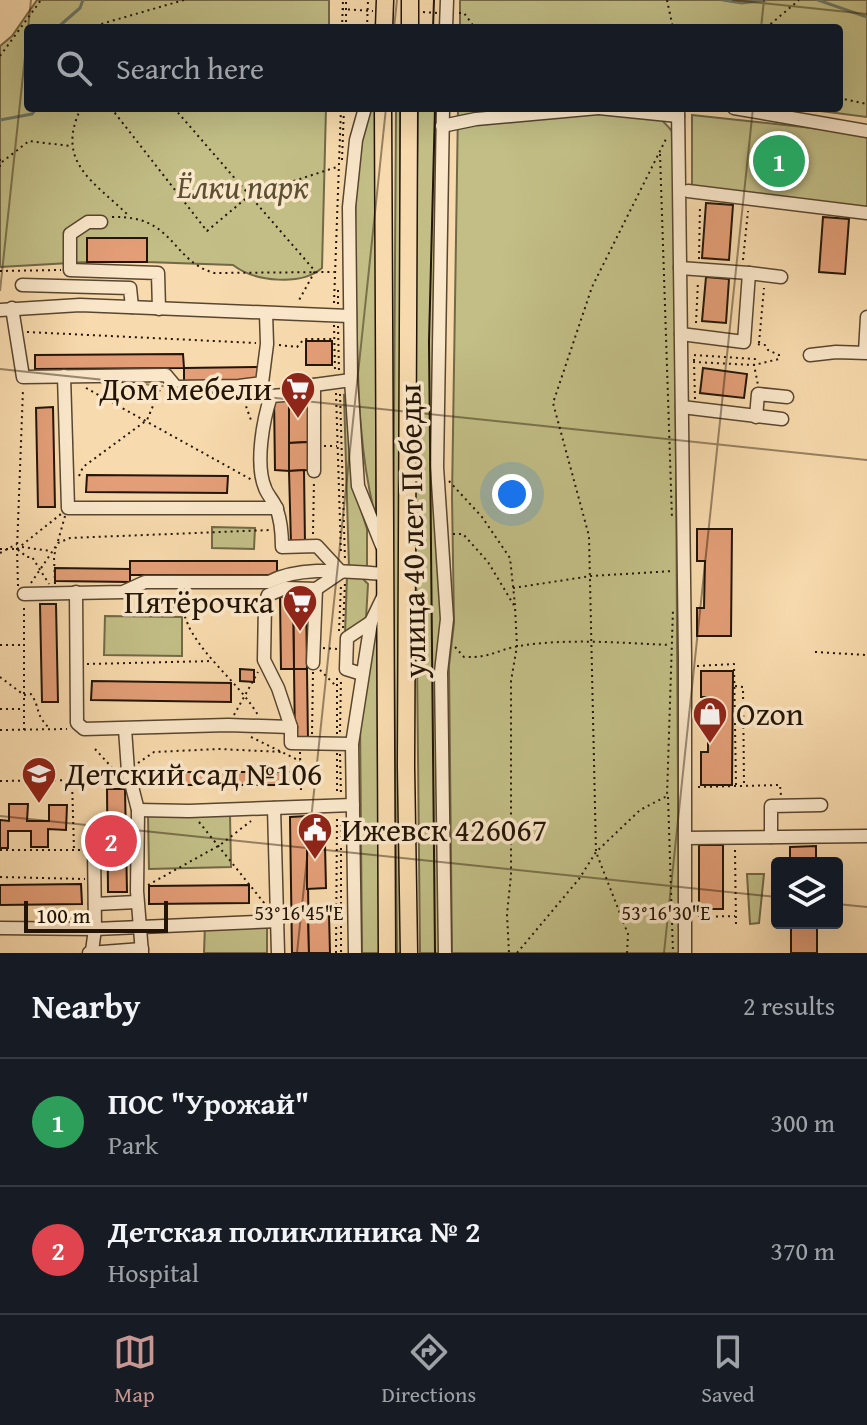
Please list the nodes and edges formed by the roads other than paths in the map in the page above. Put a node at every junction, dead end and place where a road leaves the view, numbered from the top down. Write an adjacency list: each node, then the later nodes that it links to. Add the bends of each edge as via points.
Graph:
1 (385, 0): 3 (main road)
2 (410, 0): 4 (main road)
3 (384, 24)
4 (410, 24)
5 (364, 112): 27 (street, улица 40 лет Победы, via 356,140)
6 (383, 112): 41 (main road, улица 40 лет Победы)
7 (409, 112): 73 (main road, улица 40 лет Победы)
8 (443, 112): 12 (street, улица 40 лет Победы)
9 (554, 112): 12 (street)
10 (678, 112): 17 (street)
11 (757, 112): 13 (street)
12 (442, 126): 74 (street, улица 40 лет Победы, via 437,467 447,619 441,672)
13 (867, 131)
14 (688, 191): 15 (street)
15 (867, 213)
16 (102, 220): 18 (street, via 70,234 70,270)
17 (680, 268): 19 (street); 29 (street)
18 (128, 272): 22 (street); 25 (street, via 158,273)
19 (749, 273): 20 (street); 29 (street, via 744,342)
20 (781, 277)
21 (22, 285): 22 (street)
22 (130, 288): 23 (street)
23 (132, 307): 24 (street); 25 (street)
24 (6, 309): 32 (street, via 16,331 23,377)
25 (159, 309): 26 (street)
26 (266, 313): 27 (street); 32 (street, via 262,383 176,387 166,375)
27 (340, 316): 33 (street, улица 40 лет Победы)
28 (867, 317): 30 (street)
29 (681, 334): 36 (street)
30 (866, 353): 31 (street)
31 (810, 355)
32 (64, 376): 40 (street, via 68,508)
33 (342, 381): 34 (street); 41 (street, улица 40 лет Победы, via 358,486)
34 (314, 385): 39 (street); 40 (street, via 297,394 271,396 265,413 264,486)
35 (787, 397): 37 (street, via 758,394)
36 (688, 406): 37 (street); 60 (street)
37 (756, 417): 38 (street)
38 (782, 419)
39 (314, 474)
40 (277, 508): 42 (street, via 282,547 317,546)
41 (385, 553): 43 (main road, улица 40 лет Победы)
42 (343, 572): 43 (street); 44 (street); 45 (street, via 284,574 269,582 145,582 123,592)
43 (385, 574): 47 (main road, улица 40 лет Победы)
44 (316, 589): 49 (street); 51 (street, via 285,588 268,595 265,603 264,660)
45 (76, 592): 46 (street); 52 (street, via 77,723 84,729)
46 (24, 594)
47 (385, 595): 48 (street, улица 40 лет Победы); 72 (main road, улица 40 лет Победы)
48 (371, 622): 50 (street, улица 40 лет Победы); 50 (street, via 347,638 346,669)
49 (313, 667)
50 (362, 674): 53 (street, улица 40 лет Победы)
51 (291, 727): 52 (street); 53 (street, via 291,743)
52 (125, 729): 57 (street, via 130,788)
53 (343, 744): 54 (street, улица 40 лет Победы)
54 (344, 805): 56 (street); 71 (street, улица 40 лет Победы)
55 (821, 805): 59 (street, via 771,806)
56 (271, 808): 57 (street); 64 (street)
57 (138, 810): 62 (street)
58 (867, 836): 59 (street)
59 (771, 837): 60 (street)
60 (686, 838): 75 (street)
61 (94, 848): 63 (street)
62 (137, 897): 63 (street); 65 (street)
63 (95, 904): 67 (street)
64 (278, 921): 65 (street); 70 (street)
65 (139, 927): 67 (street); 68 (street)
66 (0, 928): 67 (street)
67 (95, 929): 69 (street)
68 (142, 951): 69 (street)
69 (90, 952)
70 (278, 953)
71 (355, 953)
72 (387, 953)
73 (409, 953)
74 (445, 953)
75 (685, 953)

